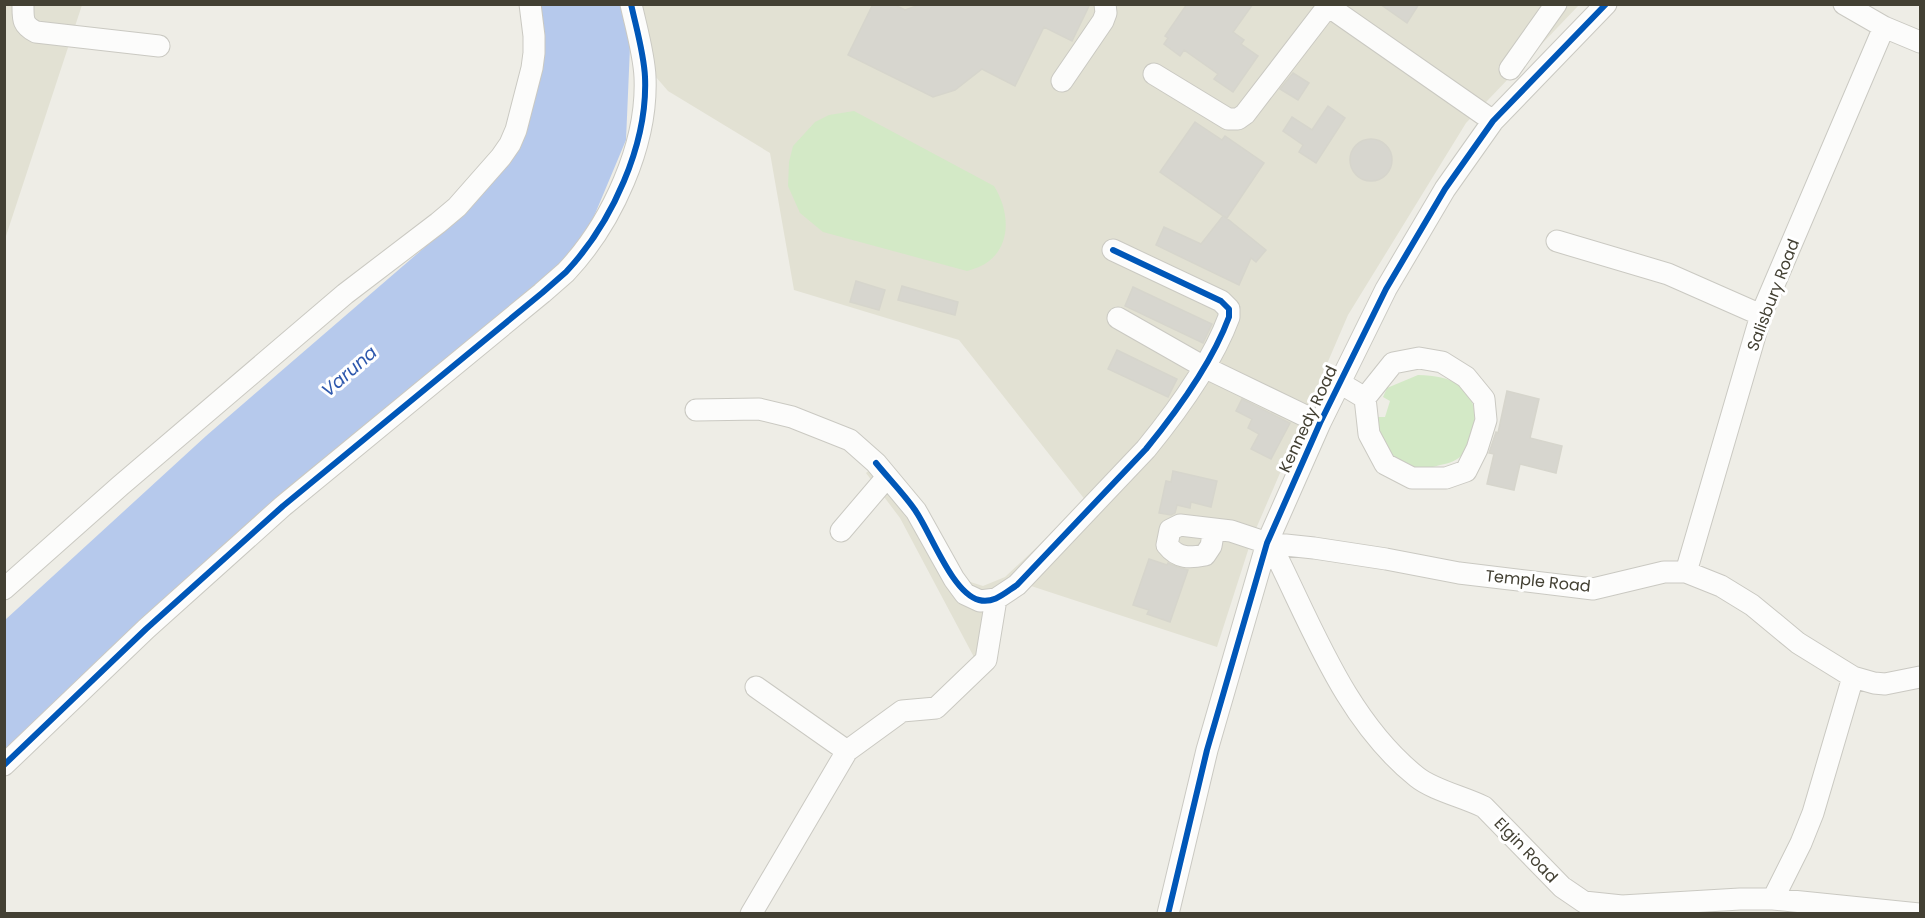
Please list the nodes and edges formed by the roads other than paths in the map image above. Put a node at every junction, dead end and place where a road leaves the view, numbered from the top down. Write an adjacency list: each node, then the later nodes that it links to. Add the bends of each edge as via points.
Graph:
1 (23, 4): 11 (street, via 27,28 36,32)
2 (530, 4): 30 (street, via 534,53 516,130 501,157 457,207 345,294)
3 (631, 4): 36 (street, via 645,75 641,123 618,195 598,230 566,271 283,506 146,629)
4 (1106, 4): 14 (street, via 1103,21)
5 (1556, 4): 12 (street)
6 (1606, 4): 15 (street, Kennedy Road)
7 (1844, 4): 9 (street)
8 (1329, 5): 13 (street, via 1238,119 1228,119); 15 (street)
9 (1884, 27): 10 (street); 18 (street, Salisbury Road)
10 (1920, 42)
11 (159, 46)
12 (1510, 69)
13 (1155, 74)
14 (1062, 81)
15 (1493, 121): 21 (street, Kennedy Road, via 1445,189 1386,289)
16 (1557, 241): 18 (street, via 1668,274)
17 (1113, 250): 20 (street, via 1226,305 1229,317)
18 (1761, 315): 29 (street, Salisbury Road)
19 (1118, 318): 20 (street)
20 (1204, 367): 24 (street); 31 (street, via 1146,449 1017,585)
21 (1340, 383): 22 (street); 24 (street, Kennedy Road)
22 (1365, 398): 22 (street, via 1369,434 1385,464 1412,478 1446,478 1466,471 1486,420 1484,399 1466,377 1442,362 1419,358 1393,363)
23 (696, 410): 25 (street, via 759,409 778,413 850,441)
24 (1320, 423): 28 (street, Kennedy Road)
25 (882, 470): 27 (street); 31 (street, via 916,511 966,594 980,601)
26 (1214, 529): 28 (street, Temple Road)
27 (841, 531)
28 (1267, 543): 29 (street, Temple Road, via 1593,589 1664,572); 37 (street, Elgin Road, via 1343,690 1391,753 1419,779 1484,807 1562,887 1584,902 1622,906); 39 (street, Kennedy Road, via 1207,750)
29 (1686, 572): 32 (street, Temple Road, via 1752,604 1798,643)
30 (4, 589)
31 (996, 599): 35 (street, via 986,660 936,708 902,711)
32 (1853, 677): 33 (street, Temple Road, via 1885,684); 37 (street, via 1813,813)
33 (1920, 677)
34 (756, 687): 35 (street)
35 (847, 751): 38 (street)
36 (4, 765)
37 (1773, 899): 40 (street, Elgin Road)
38 (751, 914)
39 (1168, 914)
40 (1919, 914)

